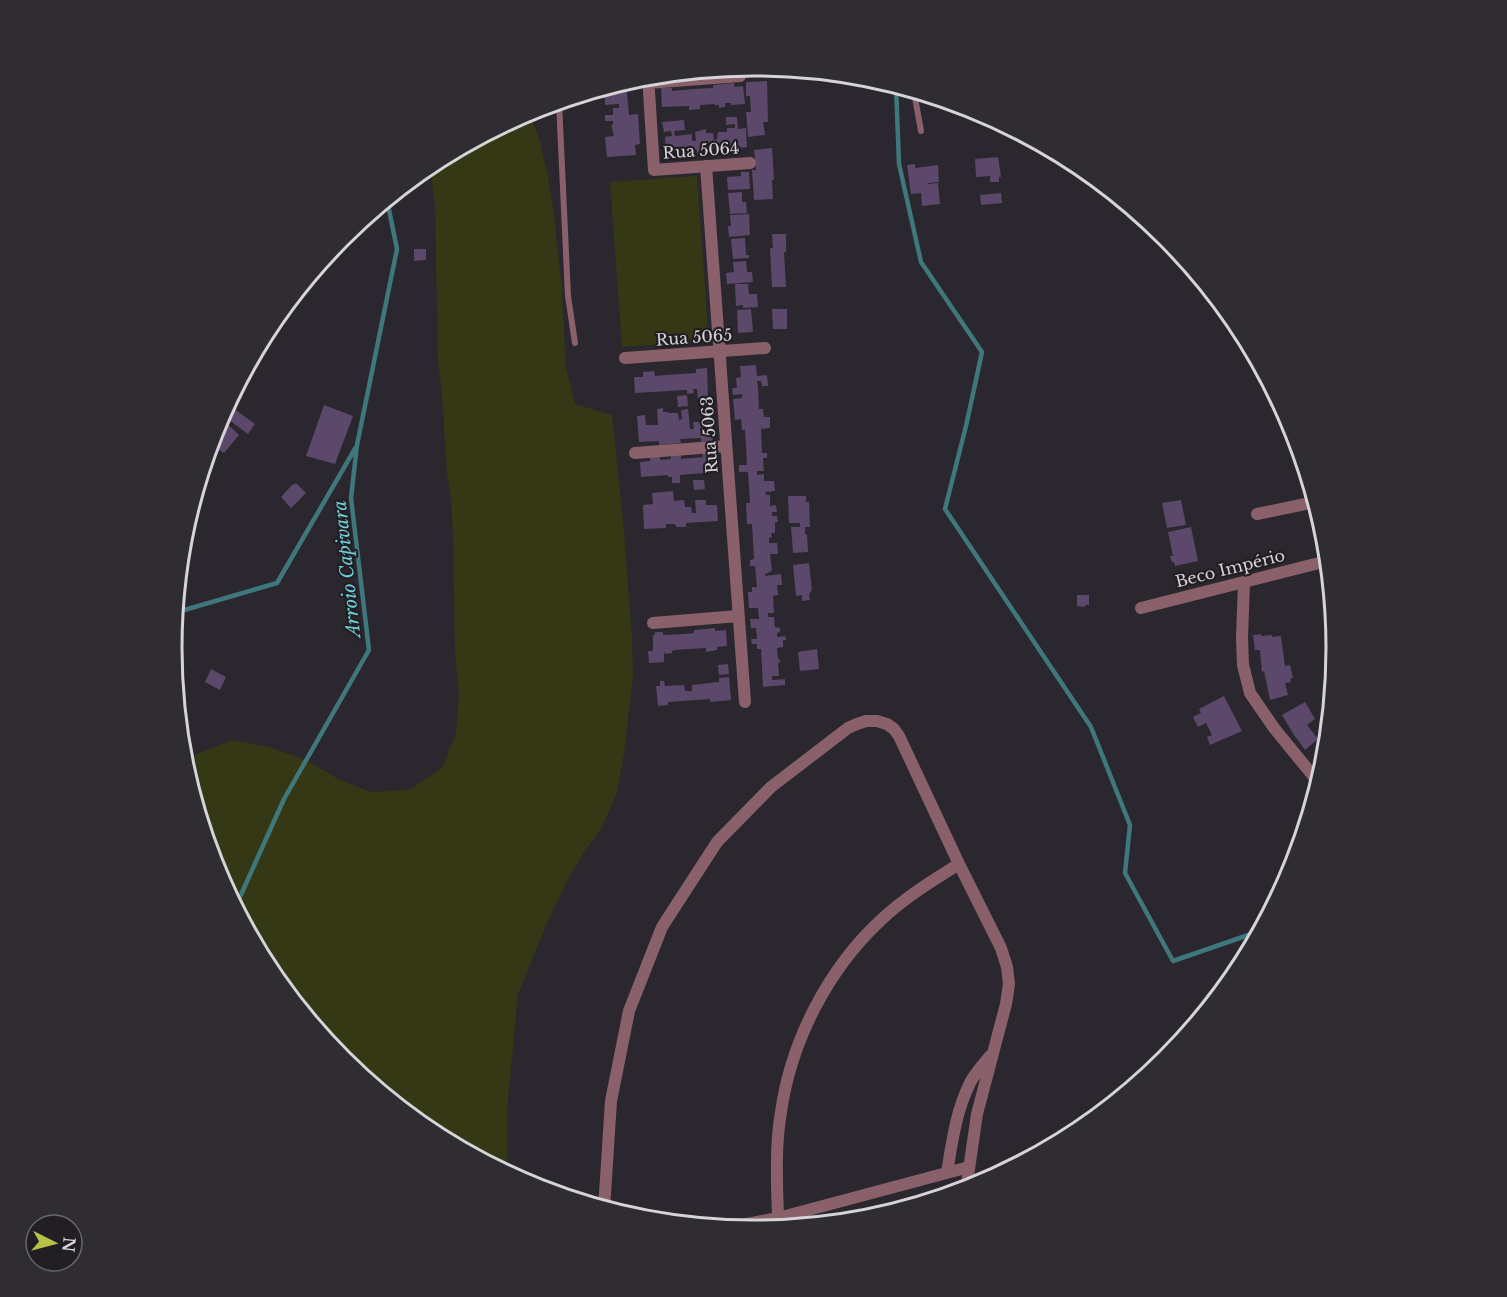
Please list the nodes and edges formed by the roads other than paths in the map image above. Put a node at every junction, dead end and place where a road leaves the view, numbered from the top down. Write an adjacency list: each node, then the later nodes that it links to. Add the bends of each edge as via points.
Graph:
1 (648, 86): 6 (street, Rua 5064, via 654,170)
2 (915, 100): 4 (lane)
3 (559, 111): 7 (lane, via 568,296)
4 (921, 131)
5 (750, 163): 6 (street, Rua 5064)
6 (706, 166): 9 (street, Rua 5063)
7 (575, 343)
8 (765, 348): 9 (street, Rua 5065)
9 (719, 351): 10 (street, Rua 5065); 11 (street, Rua 5063)
10 (625, 358)
11 (726, 446): 12 (street); 18 (street, Rua 5063)
12 (635, 453)
13 (1307, 504): 14 (street)
14 (1257, 514)
15 (1319, 563): 16 (street, Beco Império)
16 (1245, 582): 17 (street, Beco Império); 21 (street, via 1243,665 1250,693)
17 (1141, 608)
18 (738, 616): 19 (street); 20 (street, Rua 5063)
19 (653, 623)
20 (745, 702)
21 (1311, 775)
22 (959, 864): 23 (street, via 1007,967 1006,1004); 27 (street, via 899,736 887,724 866,721 849,728 771,787 717,842 662,927 629,1011 611,1101); 28 (street, via 912,895 860,941 823,994 805,1029 780,1113)
23 (993, 1053): 24 (street, via 977,1114); 25 (street, via 971,1081 963,1099)
24 (969, 1167): 25 (street); 26 (street)
25 (947, 1173): 28 (street)
26 (967, 1179)
27 (605, 1201)
28 (778, 1218): 29 (street)
29 (770, 1220)

